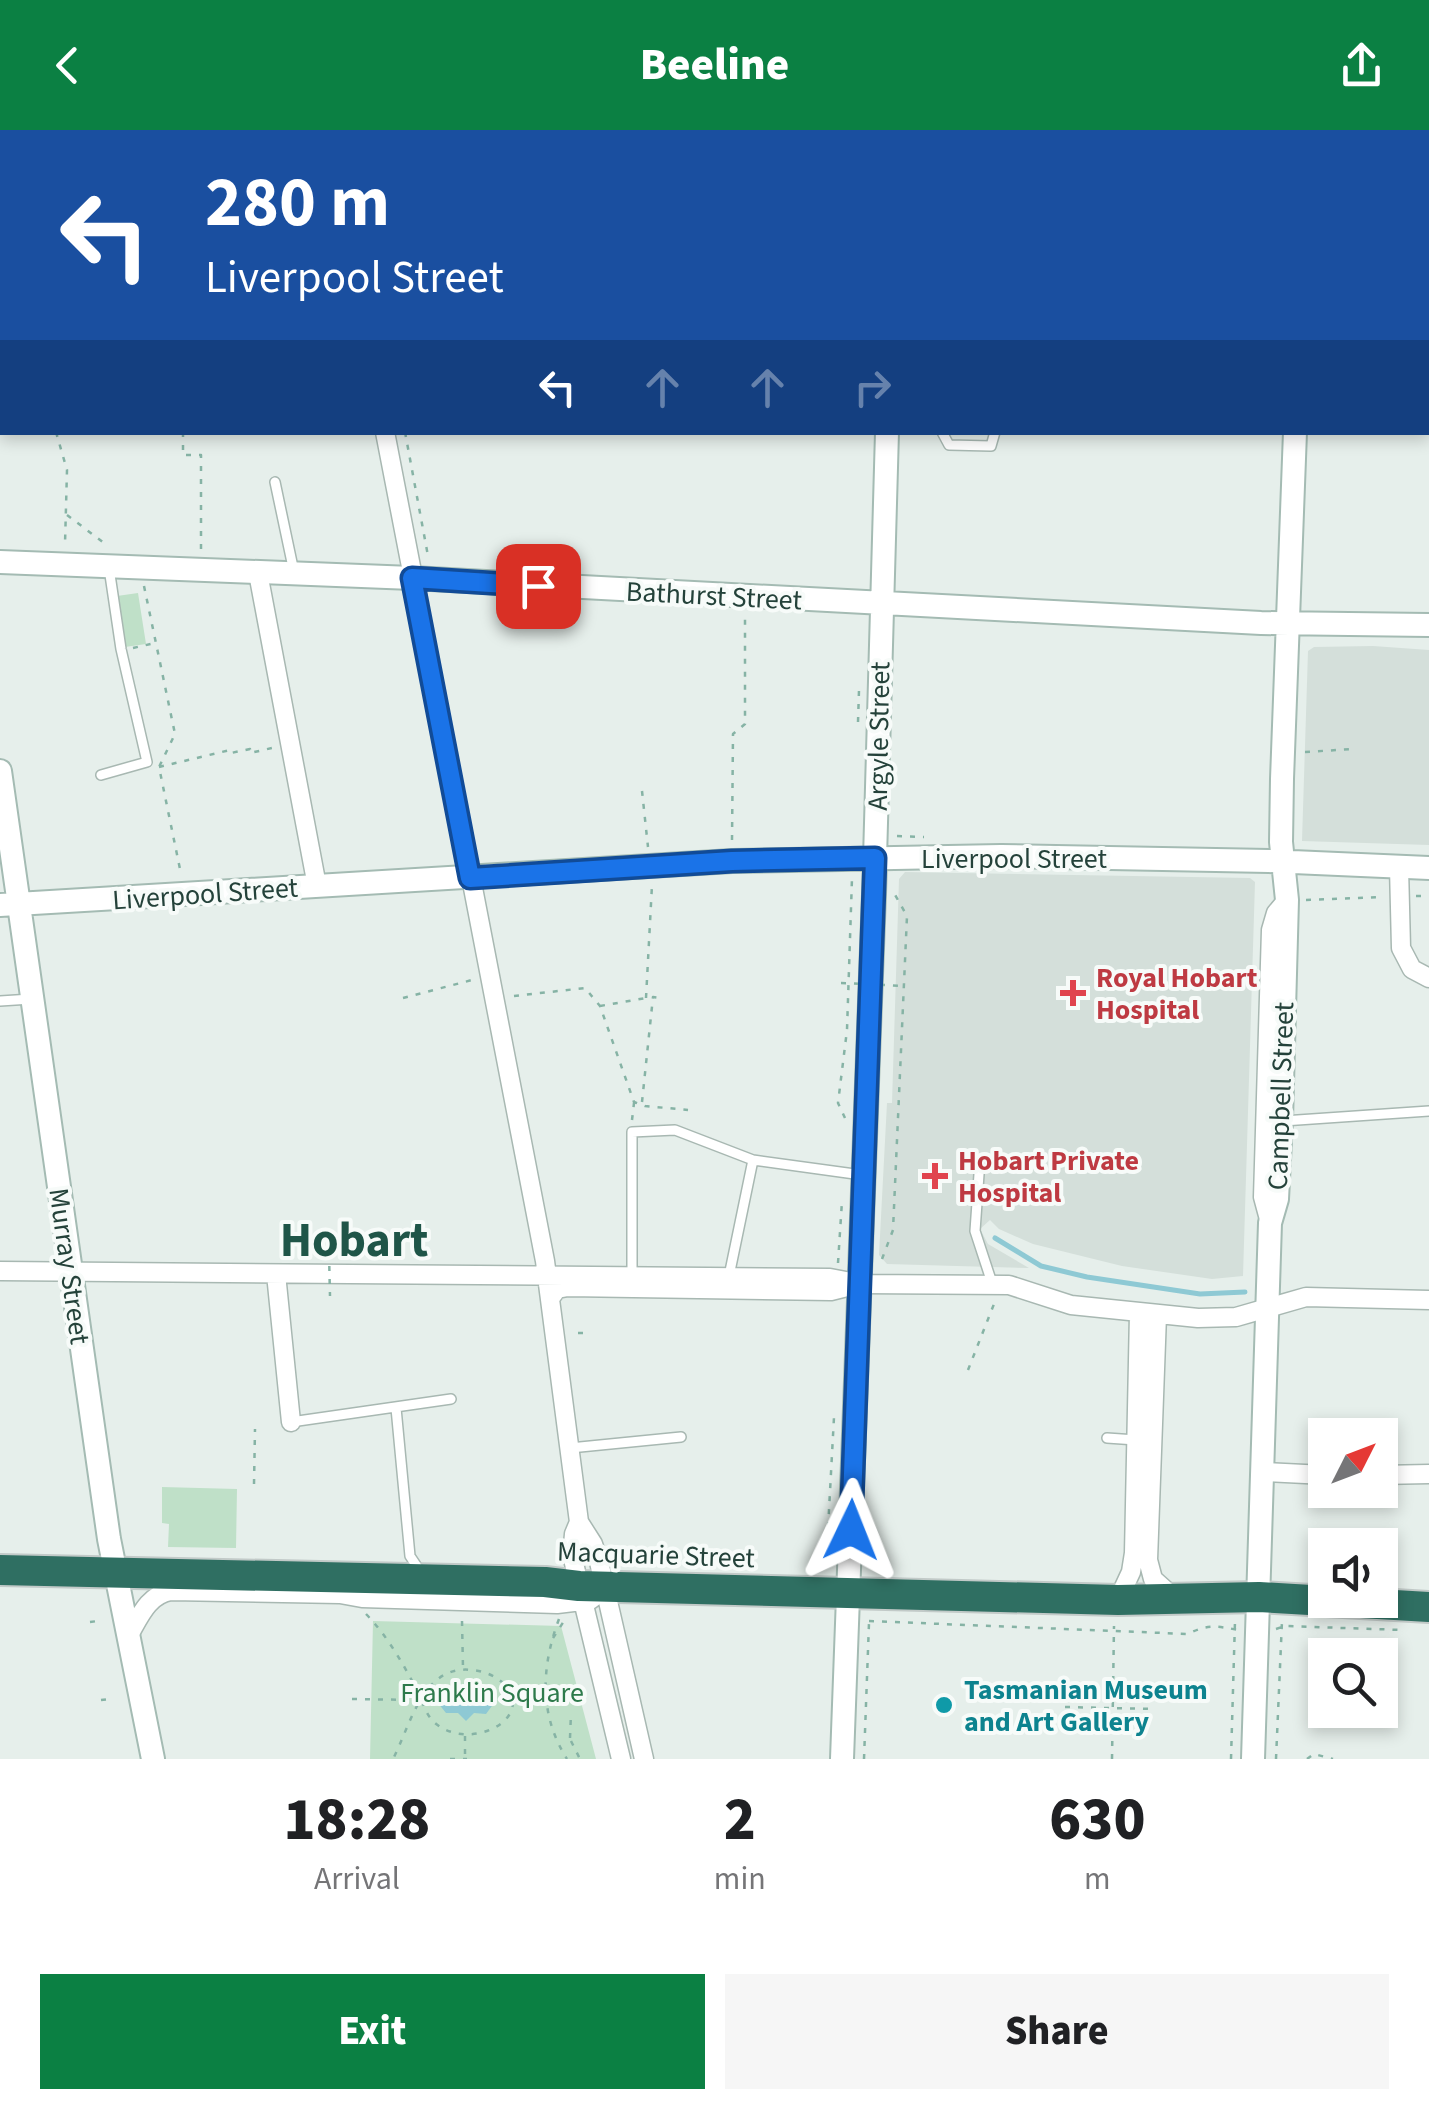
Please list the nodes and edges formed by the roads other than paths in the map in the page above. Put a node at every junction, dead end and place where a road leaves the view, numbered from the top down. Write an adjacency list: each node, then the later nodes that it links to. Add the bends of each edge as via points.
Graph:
1 (386, 435): 11 (street)
2 (887, 435): 12 (main road, Argyle Street)
3 (943, 435): 4 (lane, via 948,445 984,448)
4 (994, 435)
5 (1295, 435): 13 (main road, Campbell Street)
6 (274, 482): 10 (lane)
7 (110, 556): 8 (main road, Bathurst Street, via 64,565); 9 (main road, Bathurst Street); 16 (lane, via 147,762)
8 (0, 562)
9 (258, 572): 10 (main road, Bathurst Street); 22 (street)
10 (295, 575): 11 (main road, Bathurst Street)
11 (412, 578): 12 (main road, Bathurst Street); 21 (street)
12 (881, 603): 13 (main road, Bathurst Street); 17 (main road, Argyle Street)
13 (1288, 624): 14 (main road, Bathurst Street); 18 (main road, Campbell Street)
14 (1429, 625)
15 (0, 771): 24 (main road, Murray Street)
16 (102, 775)
17 (875, 858): 18 (main road, Liverpool Street); 21 (main road, Liverpool Street); 32 (main road, Argyle Street)
18 (1284, 861): 19 (main road, Liverpool Street); 23 (main road, Campbell Street)
19 (1399, 867): 20 (main road, Liverpool Street); 25 (street, via 1401,948 1412,969)
20 (1429, 868)
21 (470, 878): 22 (main road, Liverpool Street); 37 (street)
22 (318, 886): 24 (main road, Liverpool Street)
23 (1287, 900): 29 (main road, Campbell Street); 33 (street, via 1272,930 1263,1197)
24 (10, 904): 26 (main road, Murray Street)
25 (1429, 978)
26 (33, 998): 27 (lane); 35 (main road, Murray Street)
27 (0, 1000)
28 (1429, 1111): 29 (lane)
29 (1280, 1121): 33 (main road, Campbell Street)
30 (753, 1160): 32 (lane); 38 (lane, via 675,1130 632,1132); 39 (lane)
31 (980, 1160): 41 (lane, via 975,1231)
32 (854, 1174): 40 (main road, Argyle Street)
33 (1270, 1223): 44 (main road, Campbell Street)
34 (0, 1271): 35 (street)
35 (71, 1272): 36 (street); 59 (main road, Murray Street)
36 (276, 1274): 37 (street); 48 (street)
37 (548, 1275): 38 (street); 42 (street)
38 (632, 1282): 39 (street); 42 (street, via 560,1288)
39 (728, 1283): 40 (street, via 830,1291)
40 (860, 1284): 41 (street); 61 (main road, Argyle Street)
41 (997, 1284): 45 (street, via 1071,1305)
42 (550, 1297): 52 (street)
43 (1429, 1300): 44 (street, via 1306,1297)
44 (1268, 1310): 45 (street, via 1236,1317); 53 (main road, Campbell Street)
45 (1148, 1314): 51 (street)
46 (451, 1399): 47 (lane)
47 (396, 1408): 48 (lane); 57 (lane)
48 (291, 1422)
49 (680, 1437): 52 (lane)
50 (1107, 1438): 51 (lane)
51 (1144, 1442): 62 (street, via 1149,1564 1153,1579); 63 (street, via 1133,1563)
52 (567, 1448): 60 (street, via 579,1522 572,1545)
53 (1263, 1472): 54 (street); 64 (main road, Campbell Street)
54 (1308, 1473)
55 (1429, 1474): 56 (street)
56 (1398, 1475)
57 (399, 1567): 59 (highway, Macquarie Street); 60 (highway, Macquarie Street, via 436,1581 554,1582)
58 (0, 1570): 59 (highway, Macquarie Street)
59 (115, 1571): 66 (main road, Murray Street)
60 (589, 1592): 61 (highway, Macquarie Street); 66 (street, via 557,1604 171,1591 149,1602); 68 (street); 69 (street)
61 (849, 1592): 63 (highway, Macquarie Street); 70 (main road, Argyle Street)
62 (1173, 1597): 63 (highway, Macquarie Street); 64 (highway, Macquarie Street)
63 (1116, 1600)
64 (1271, 1607): 65 (highway, Macquarie Street); 71 (main road, Campbell Street)
65 (1420, 1619)
66 (129, 1635): 67 (main road, Murray Street)
67 (153, 1759)
68 (621, 1759)
69 (644, 1759)
70 (842, 1759)
71 (1253, 1759)

